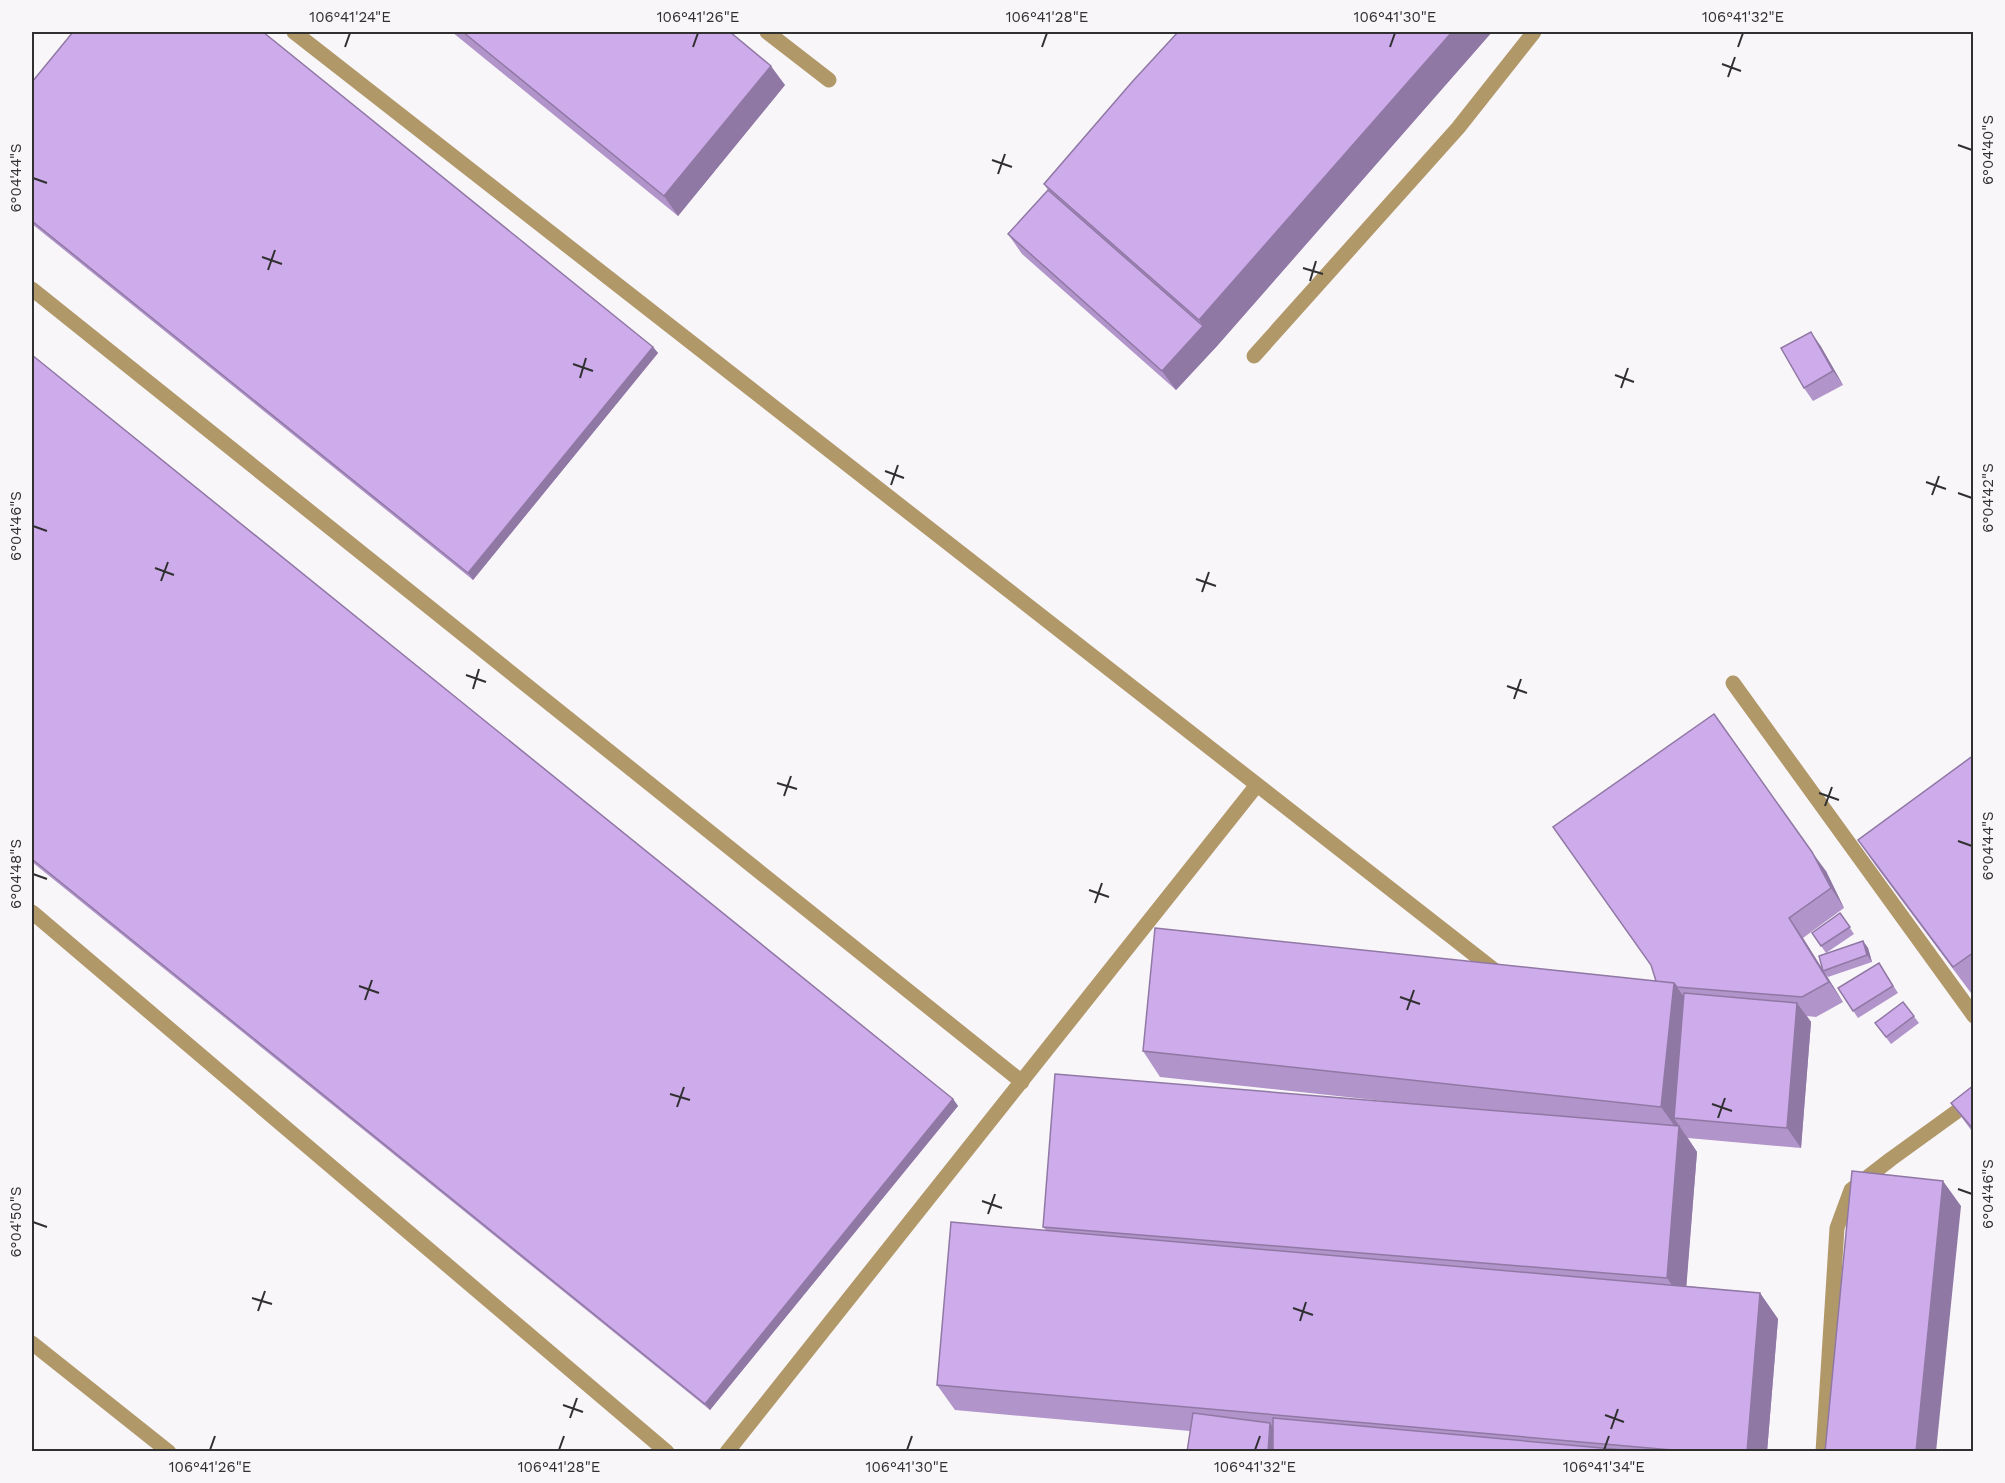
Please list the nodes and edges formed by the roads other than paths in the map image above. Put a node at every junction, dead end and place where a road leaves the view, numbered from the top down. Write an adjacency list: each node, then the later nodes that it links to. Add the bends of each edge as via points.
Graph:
1 (294, 32): 8 (lane)
2 (767, 32): 4 (lane)
3 (1534, 32): 6 (lane, via 1458,128)
4 (829, 80)
5 (32, 289): 12 (lane)
6 (1254, 356)
7 (1733, 683): 11 (lane)
8 (1257, 785): 10 (lane); 12 (lane)
9 (32, 912): 16 (lane)
10 (1498, 974)
11 (1974, 1016)
12 (1022, 1082): 17 (lane)
13 (1974, 1100): 18 (lane, via 1851,1190 1837,1228)
14 (32, 1343): 15 (lane)
15 (169, 1452)
16 (667, 1452)
17 (727, 1452)
18 (1823, 1452)

